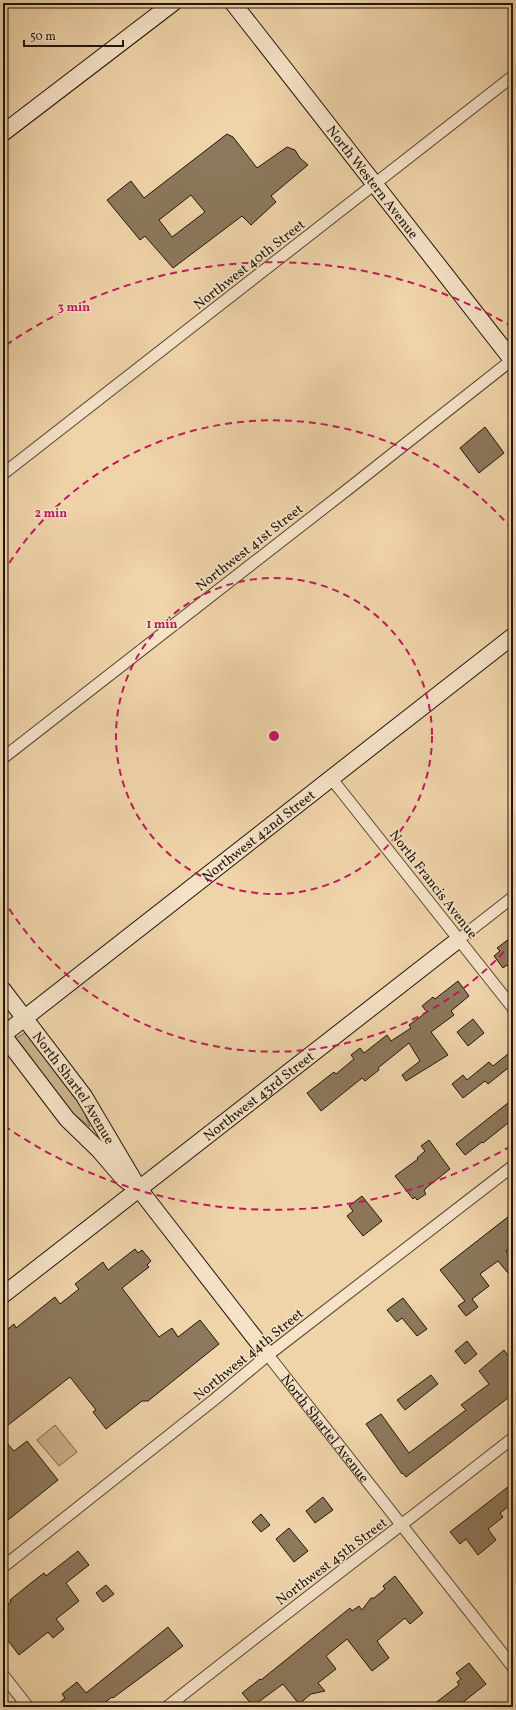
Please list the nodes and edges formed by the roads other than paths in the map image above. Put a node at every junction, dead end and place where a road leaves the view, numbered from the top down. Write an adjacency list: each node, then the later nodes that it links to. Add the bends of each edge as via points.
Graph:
1 (173, 3): 4 (street)
2 (233, 3): 5 (street, North Western Avenue)
3 (513, 76): 5 (street, Northwest 40th Street)
4 (3, 133)
5 (375, 184): 6 (street, North Western Avenue); 7 (street, Northwest 40th Street)
6 (513, 360): 9 (street, Northwest 41st Street)
7 (3, 474)
8 (513, 636): 10 (street, Northwest 42nd Street)
9 (3, 758)
10 (331, 778): 12 (street, North Francis Avenue); 15 (street, Northwest 42nd Street)
11 (513, 897): 12 (street, Northwest 43rd Street)
12 (458, 940): 14 (street, North Francis Avenue); 18 (street, Northwest 43rd Street)
13 (3, 990): 15 (street, North Shartel Avenue)
14 (513, 1008)
15 (25, 1018): 16 (street, Northwest 42nd Street); 18 (street, North Shartel Avenue, via 84,1096)
16 (3, 1035): 18 (street, North Shartel Avenue, via 68,1119 123,1178)
17 (513, 1166): 20 (street, Northwest 44th Street)
18 (139, 1189): 19 (street, Northwest 43rd Street); 20 (street, North Shartel Avenue)
19 (3, 1295)
20 (268, 1355): 22 (street, North Shartel Avenue); 23 (street, Northwest 44th Street)
21 (513, 1438): 22 (street, Northwest 45th Street)
22 (402, 1526): 24 (street, North Shartel Avenue); 27 (street, Northwest 45th Street)
23 (3, 1567)
24 (513, 1667)
25 (3, 1675): 26 (street)
26 (28, 1707)
27 (167, 1707)

